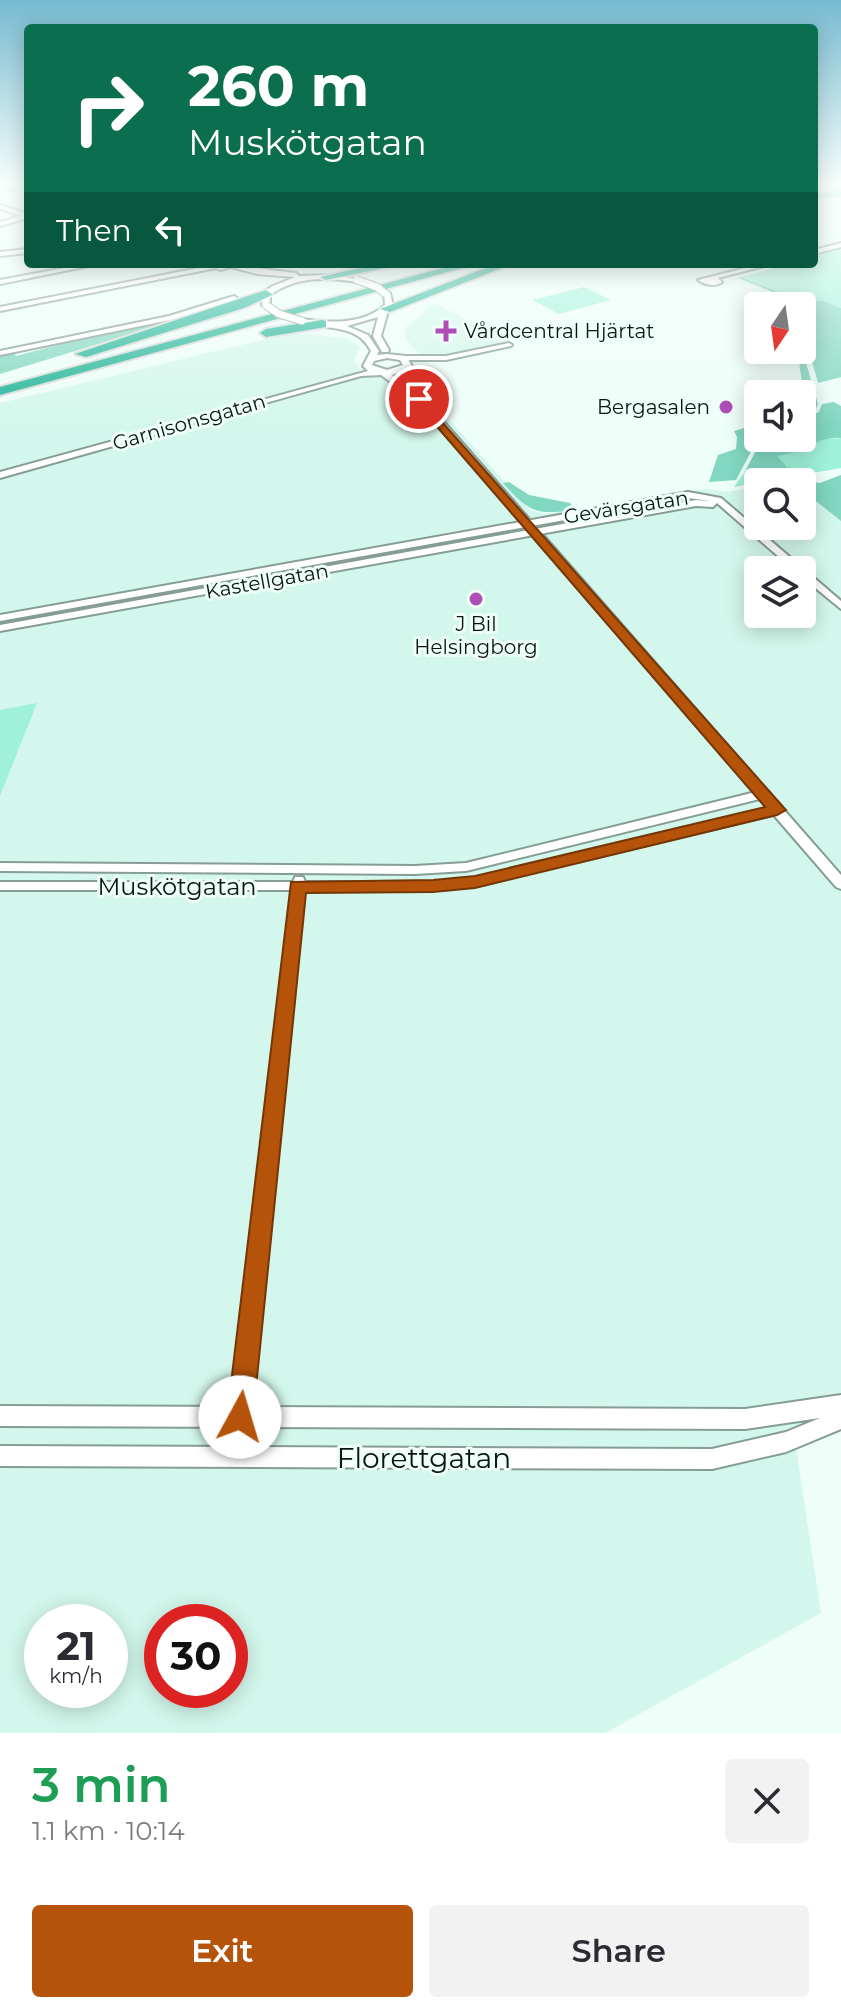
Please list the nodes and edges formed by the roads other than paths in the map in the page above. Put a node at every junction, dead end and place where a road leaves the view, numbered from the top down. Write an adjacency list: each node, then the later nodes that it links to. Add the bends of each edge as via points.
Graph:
1 (75, 268): 12 (street)
2 (197, 268): 15 (street)
3 (235, 268): 13 (street, via 258,277)
4 (239, 268): 10 (street)
5 (375, 268): 10 (highway)
6 (433, 268): 23 (highway)
7 (456, 268): 25 (highway)
8 (495, 268): 16 (highway)
9 (754, 268): 11 (street)
10 (323, 277): 13 (street, via 286,282); 16 (street, bridge, via 377,287 390,300)
11 (715, 278)
12 (0, 282)
13 (266, 297): 17 (street, bridge, via 279,314); 23 (highway)
14 (234, 298): 19 (street, via 170,318)
15 (0, 309)
16 (385, 310): 17 (street); 21 (street, via 379,340)
17 (326, 324): 20 (street, via 369,338 375,353); 25 (highway)
18 (509, 345): 21 (street)
19 (0, 353)
20 (370, 360): 21 (street); 22 (street, via 367,366); 26 (street, Garnisonsgatan, via 326,380)
21 (403, 363): 22 (street, Garnisonsgatan); 24 (street)
22 (380, 372): 24 (street); 26 (street, Garnisonsgatan)
23 (0, 381)
24 (410, 390): 27 (street)
25 (0, 393)
26 (0, 473)
27 (529, 528): 28 (street, Gevärsgatan, via 696,503 724,506); 31 (street, Kastellgatan); 32 (street, Kastellgatan); 33 (street)
28 (783, 556)
29 (816, 584): 30 (street, Gevärsgatan)
30 (841, 606)
31 (0, 618)
32 (0, 628)
33 (764, 794): 34 (street); 36 (street, Muskötgatan, via 466,867)
34 (777, 810): 37 (street); 39 (street, Muskötgatan, via 475,882)
35 (0, 867): 36 (street, Muskötgatan)
36 (300, 869): 39 (street)
37 (841, 884)
38 (0, 886): 39 (street, Muskötgatan)
39 (298, 887): 42 (street)
40 (841, 1405): 42 (street, Florettgatan, via 745,1419)
41 (0, 1416): 42 (street, Florettgatan)
42 (240, 1417): 45 (street)
43 (841, 1419): 45 (street, Florettgatan, via 786,1442 712,1459)
44 (0, 1456): 45 (street, Florettgatan)
45 (236, 1457)

